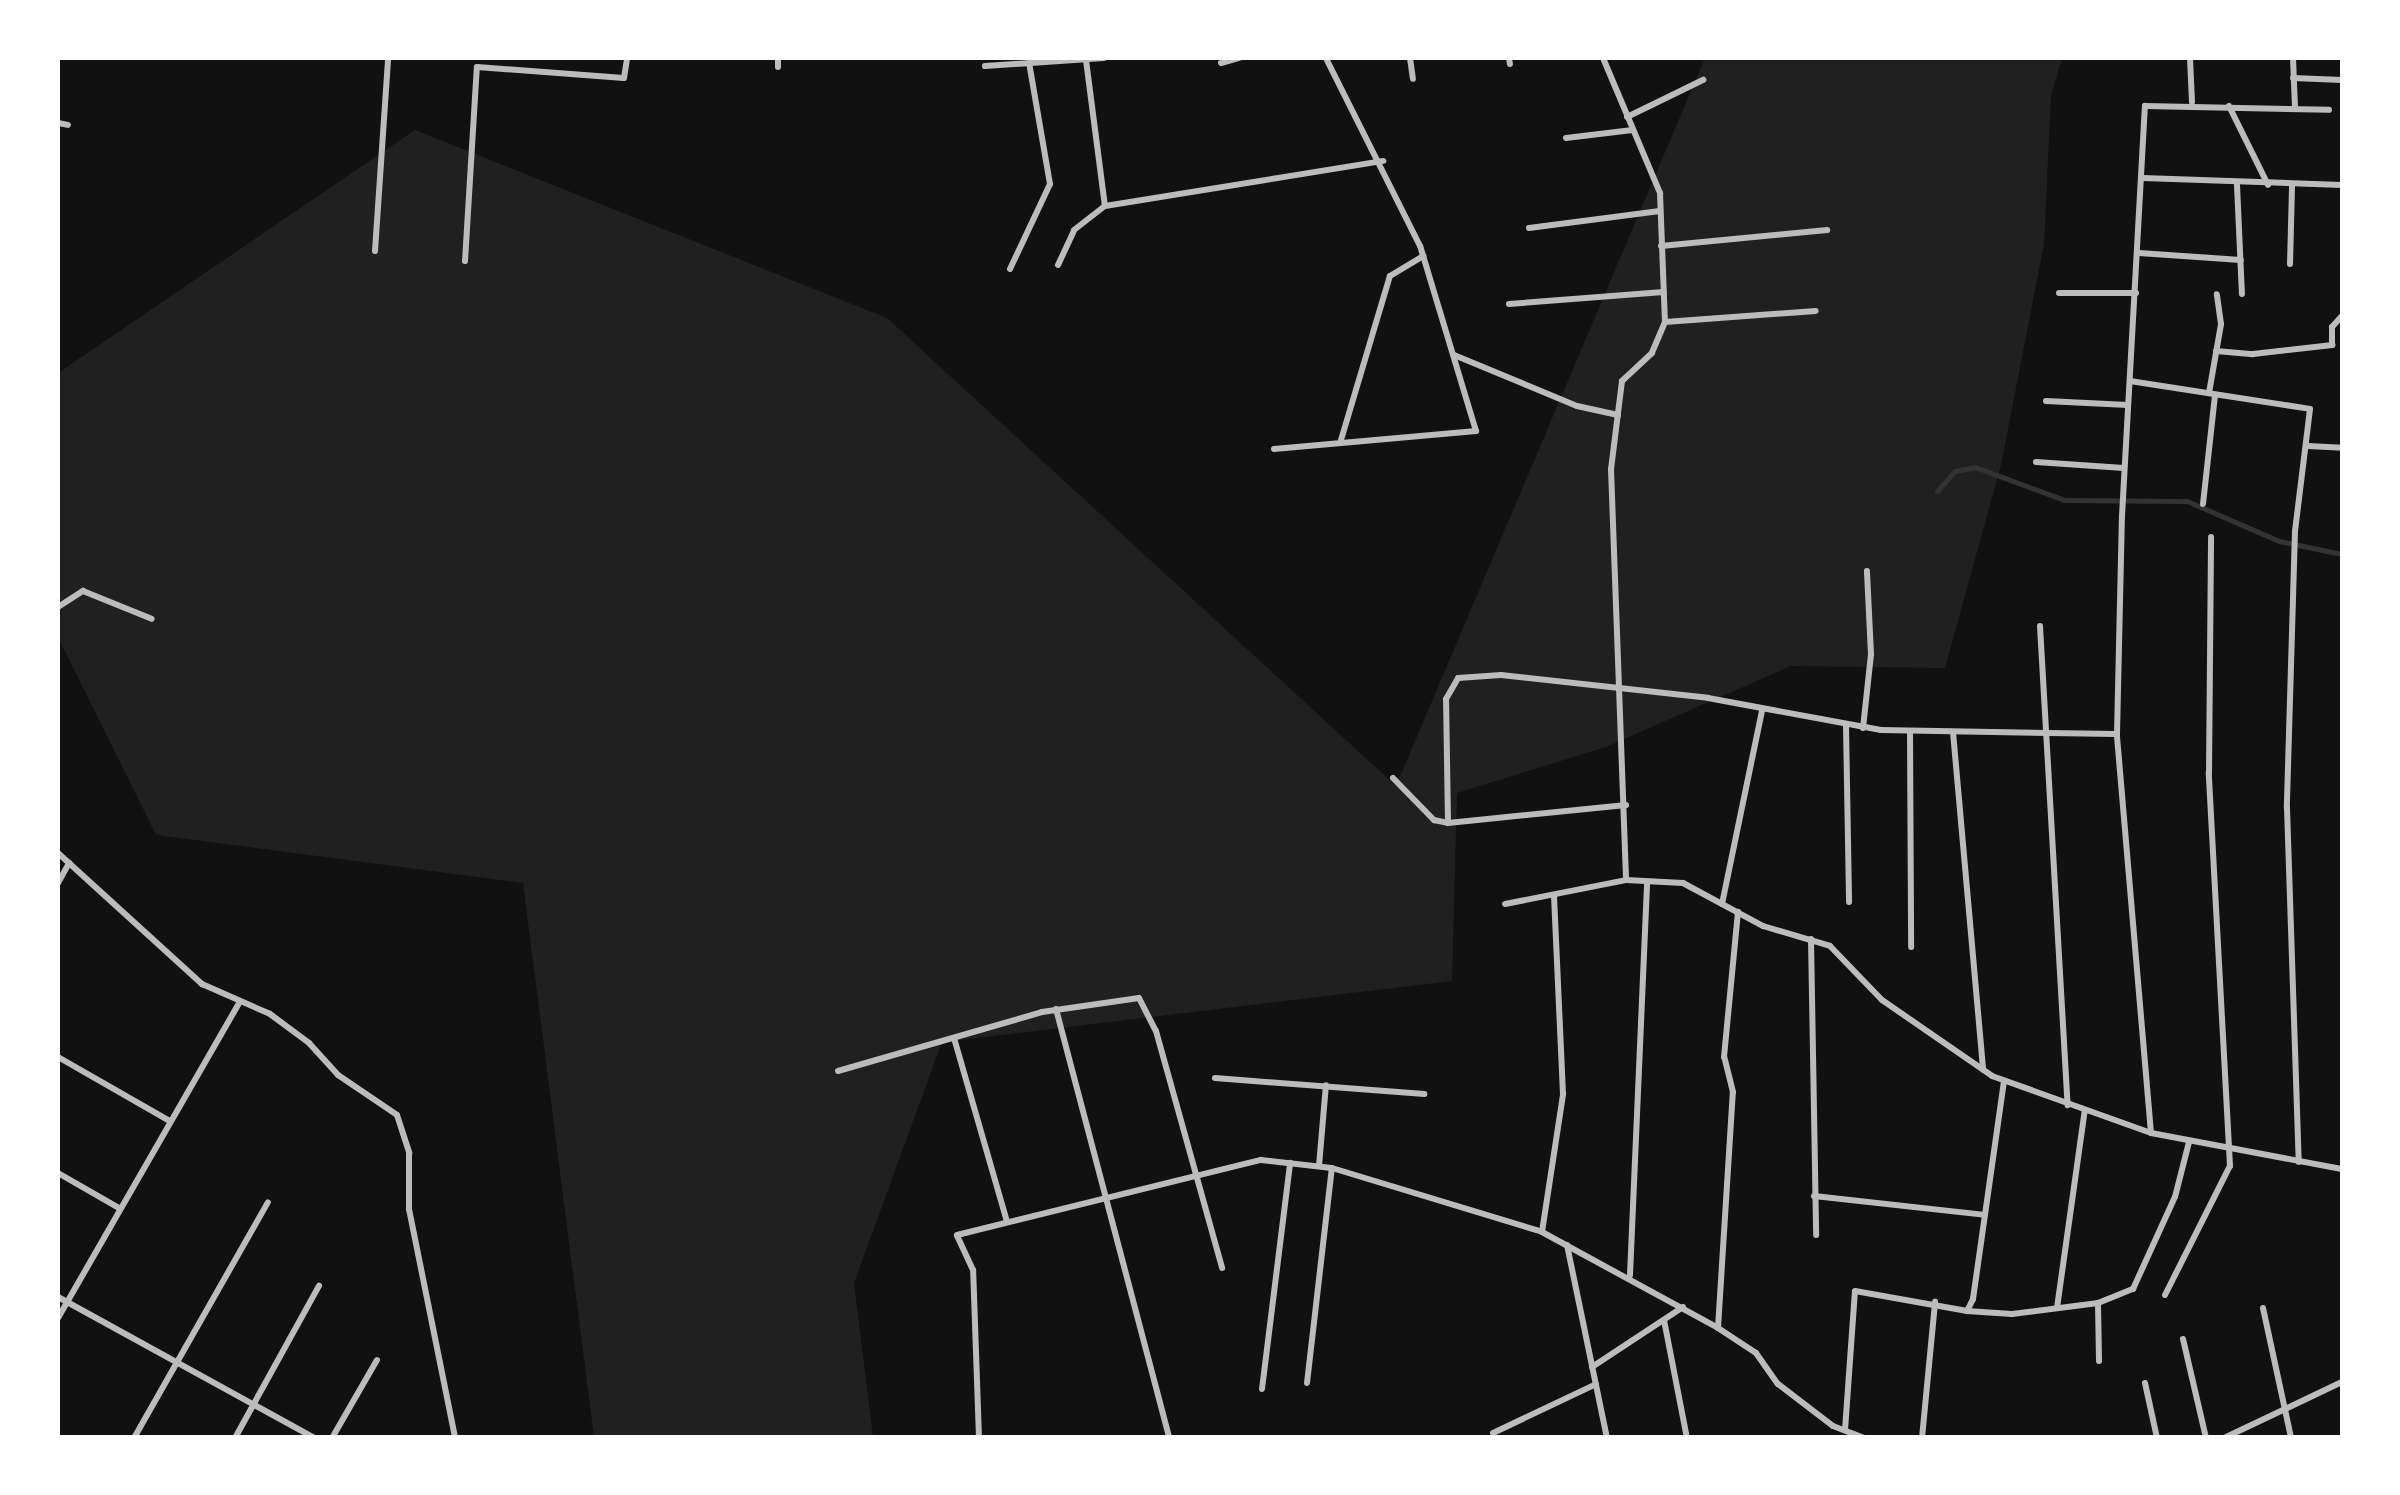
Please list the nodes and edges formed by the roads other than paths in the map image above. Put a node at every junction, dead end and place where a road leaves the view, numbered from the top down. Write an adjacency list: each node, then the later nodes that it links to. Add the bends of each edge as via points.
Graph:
1 (388, 58): 38 (street)
2 (627, 58): 42 (street, via 624,78 478,67)
3 (1104, 58): 10 (street)
4 (1239, 58): 12 (street)
5 (1326, 58): 27 (street)
6 (1410, 58): 15 (street)
7 (1603, 58): 22 (street)
8 (2190, 58): 18 (street)
9 (2292, 58): 14 (street)
10 (1086, 60): 11 (street); 33 (street)
11 (1029, 63): 13 (street); 45 (street, via 1050,184)
12 (1221, 63)
13 (985, 66)
14 (2293, 78): 17 (street); 20 (street)
15 (1412, 79)
16 (1702, 80): 22 (street)
17 (2342, 80)
18 (2192, 102): 19 (street); 28 (street, via 2145,106)
19 (2229, 105): 20 (street); 32 (street)
20 (2294, 108): 21 (street)
21 (2329, 110)
22 (1627, 117): 25 (street)
23 (58, 123): 24 (street)
24 (68, 125)
25 (1632, 130): 26 (street); 34 (street, via 1660,193)
26 (1566, 138)
27 (1383, 161): 33 (street); 40 (street)
28 (2143, 178): 29 (street); 39 (street)
29 (2237, 185): 32 (street); 41 (street)
30 (2292, 185): 31 (street); 32 (street); 44 (street)
31 (2342, 185)
32 (2268, 186)
33 (1105, 206): 43 (street, via 1074,230)
34 (1660, 211): 35 (street); 37 (street)
35 (1528, 228)
36 (1827, 230): 37 (street)
37 (1661, 246): 46 (street)
38 (375, 251)
39 (2138, 253): 41 (street); 48 (street)
40 (1422, 256): 56 (street); 62 (street, via 1390,276)
41 (2241, 260): 50 (street)
42 (465, 261)
43 (1058, 264)
44 (2290, 264)
45 (1010, 268)
46 (1664, 292): 51 (street); 54 (street)
47 (2059, 293): 48 (street)
48 (2136, 293): 57 (street)
49 (2217, 294): 55 (street)
50 (2242, 294)
51 (1509, 304)
52 (1816, 311): 54 (street)
53 (2342, 316): 55 (street, via 2332,327 2332,344 2253,354)
54 (1666, 322): 61 (street, via 1652,354 1622,381)
55 (2216, 351): 58 (street)
56 (1452, 355): 61 (street, via 1577,406); 62 (street, via 1476,431 1453,438)
57 (2130, 381): 58 (street); 60 (street)
58 (2212, 394): 63 (street, via 2310,409); 68 (street)
59 (2046, 401): 60 (street)
60 (2128, 405): 67 (street)
61 (1618, 415): 74 (street, via 1610,469)
62 (1341, 440): 65 (street)
63 (2308, 446): 64 (street); 113 (street, via 2295,531 2286,808)
64 (2342, 448)
65 (1274, 449)
66 (2036, 462): 67 (street)
67 (2124, 468): 81 (street)
68 (2204, 504)
69 (2211, 537): 112 (street, via 2208,773)
70 (1867, 571): 77 (street, via 1870,654)
71 (58, 607): 72 (street, via 83,591)
72 (152, 619)
73 (2040, 626): 80 (street)
74 (1619, 691): 75 (street, via 1708,698); 83 (street); 84 (street, via 1501,675 1450,683)
75 (1762, 711): 76 (street); 93 (street)
76 (1846, 726): 77 (street); 91 (street)
77 (1863, 728): 78 (street)
78 (1910, 731): 79 (street); 96 (street)
79 (1953, 732): 80 (street); 101 (street)
80 (2044, 732): 81 (street); 107 (street)
81 (2117, 734): 110 (street)
82 (1393, 778): 84 (street, via 1434,820)
83 (1626, 805): 84 (street); 87 (street)
84 (1448, 823)
85 (58, 852): 86 (street)
86 (69, 864): 88 (street); 97 (street, via 202,984)
87 (1626, 880): 89 (street); 90 (street)
88 (58, 883)
89 (1647, 884): 93 (street, via 1683,883); 130 (street)
90 (1554, 896): 92 (street); 126 (street, via 1563,1094)
91 (1849, 902)
92 (1505, 904)
93 (1722, 904): 94 (street)
94 (1738, 912): 95 (street); 143 (street, via 1724,1056 1733,1092)
95 (1812, 939): 101 (street, via 1830,946 1882,1000); 121 (street)
96 (1911, 948)
97 (239, 1003): 109 (street); 162 (street, via 284,1024 338,1075 396,1114 410,1153 409,1208)
98 (1056, 1009): 99 (street); 118 (street, via 1132,994 1145,1002); 120 (street)
99 (954, 1038): 102 (street); 125 (street)
100 (58, 1057): 109 (street)
101 (1983, 1070): 104 (street)
102 (838, 1071)
103 (1215, 1078): 105 (street)
104 (2004, 1082): 107 (street); 124 (street)
105 (1326, 1085): 106 (street); 115 (street)
106 (1424, 1094)
107 (2068, 1105): 108 (street)
108 (2085, 1110): 110 (street); 138 (street)
109 (168, 1120): 123 (street)
110 (2150, 1133): 111 (street)
111 (2188, 1142): 112 (street); 136 (street, via 2175,1197 2133,1289)
112 (2227, 1152): 113 (street); 132 (street, via 2230,1166)
113 (2299, 1162): 117 (street)
114 (1290, 1163): 115 (street); 118 (street, via 1233,1163); 153 (street)
115 (1319, 1166): 116 (street)
116 (1332, 1168): 126 (street); 150 (street)
117 (2342, 1169)
118 (1192, 1172): 120 (street); 129 (street)
119 (58, 1173): 123 (street)
120 (1107, 1196): 125 (street); 164 (street)
121 (1814, 1196): 124 (street); 127 (street)
122 (268, 1202): 147 (street)
123 (119, 1208): 134 (street)
124 (1985, 1215): 140 (street)
125 (1007, 1222): 163 (street, via 957,1235 973,1270)
126 (1542, 1232): 128 (street)
127 (1816, 1234)
128 (1567, 1244): 130 (street); 148 (street)
129 (1222, 1268)
130 (1630, 1275): 137 (street)
131 (318, 1286): 154 (street)
132 (2165, 1295)
133 (58, 1297): 134 (street)
134 (66, 1302): 141 (street); 147 (street)
135 (1935, 1302): 140 (street); 156 (street, via 1854,1291); 168 (street)
136 (2098, 1303): 138 (street); 146 (street)
137 (1683, 1307): 142 (street); 143 (street)
138 (2057, 1308): 140 (street)
139 (2263, 1308): 155 (street)
140 (1967, 1311)
141 (58, 1318)
142 (1664, 1320): 148 (street); 166 (street)
143 (1718, 1328): 156 (street, via 1756,1353 1778,1384)
144 (2182, 1338): 170 (street)
145 (377, 1360): 161 (street)
146 (2099, 1361)
147 (177, 1362): 154 (street); 158 (street)
148 (1592, 1367): 152 (street)
149 (2342, 1382): 155 (street)
150 (1307, 1383)
151 (2145, 1383): 169 (street)
152 (1596, 1384): 157 (street); 165 (street)
153 (1262, 1390)
154 (253, 1404): 159 (street); 160 (street)
155 (2284, 1410): 171 (street); 172 (street)
156 (1844, 1430): 167 (street)
157 (1494, 1433)
158 (134, 1438)
159 (235, 1438)
160 (314, 1438)
161 (332, 1438)
162 (456, 1438)
163 (980, 1438)
164 (1170, 1438)
165 (1607, 1438)
166 (1687, 1438)
167 (1864, 1438)
168 (1922, 1438)
169 (2157, 1438)
170 (2206, 1438)
171 (2224, 1438)
172 (2290, 1438)

